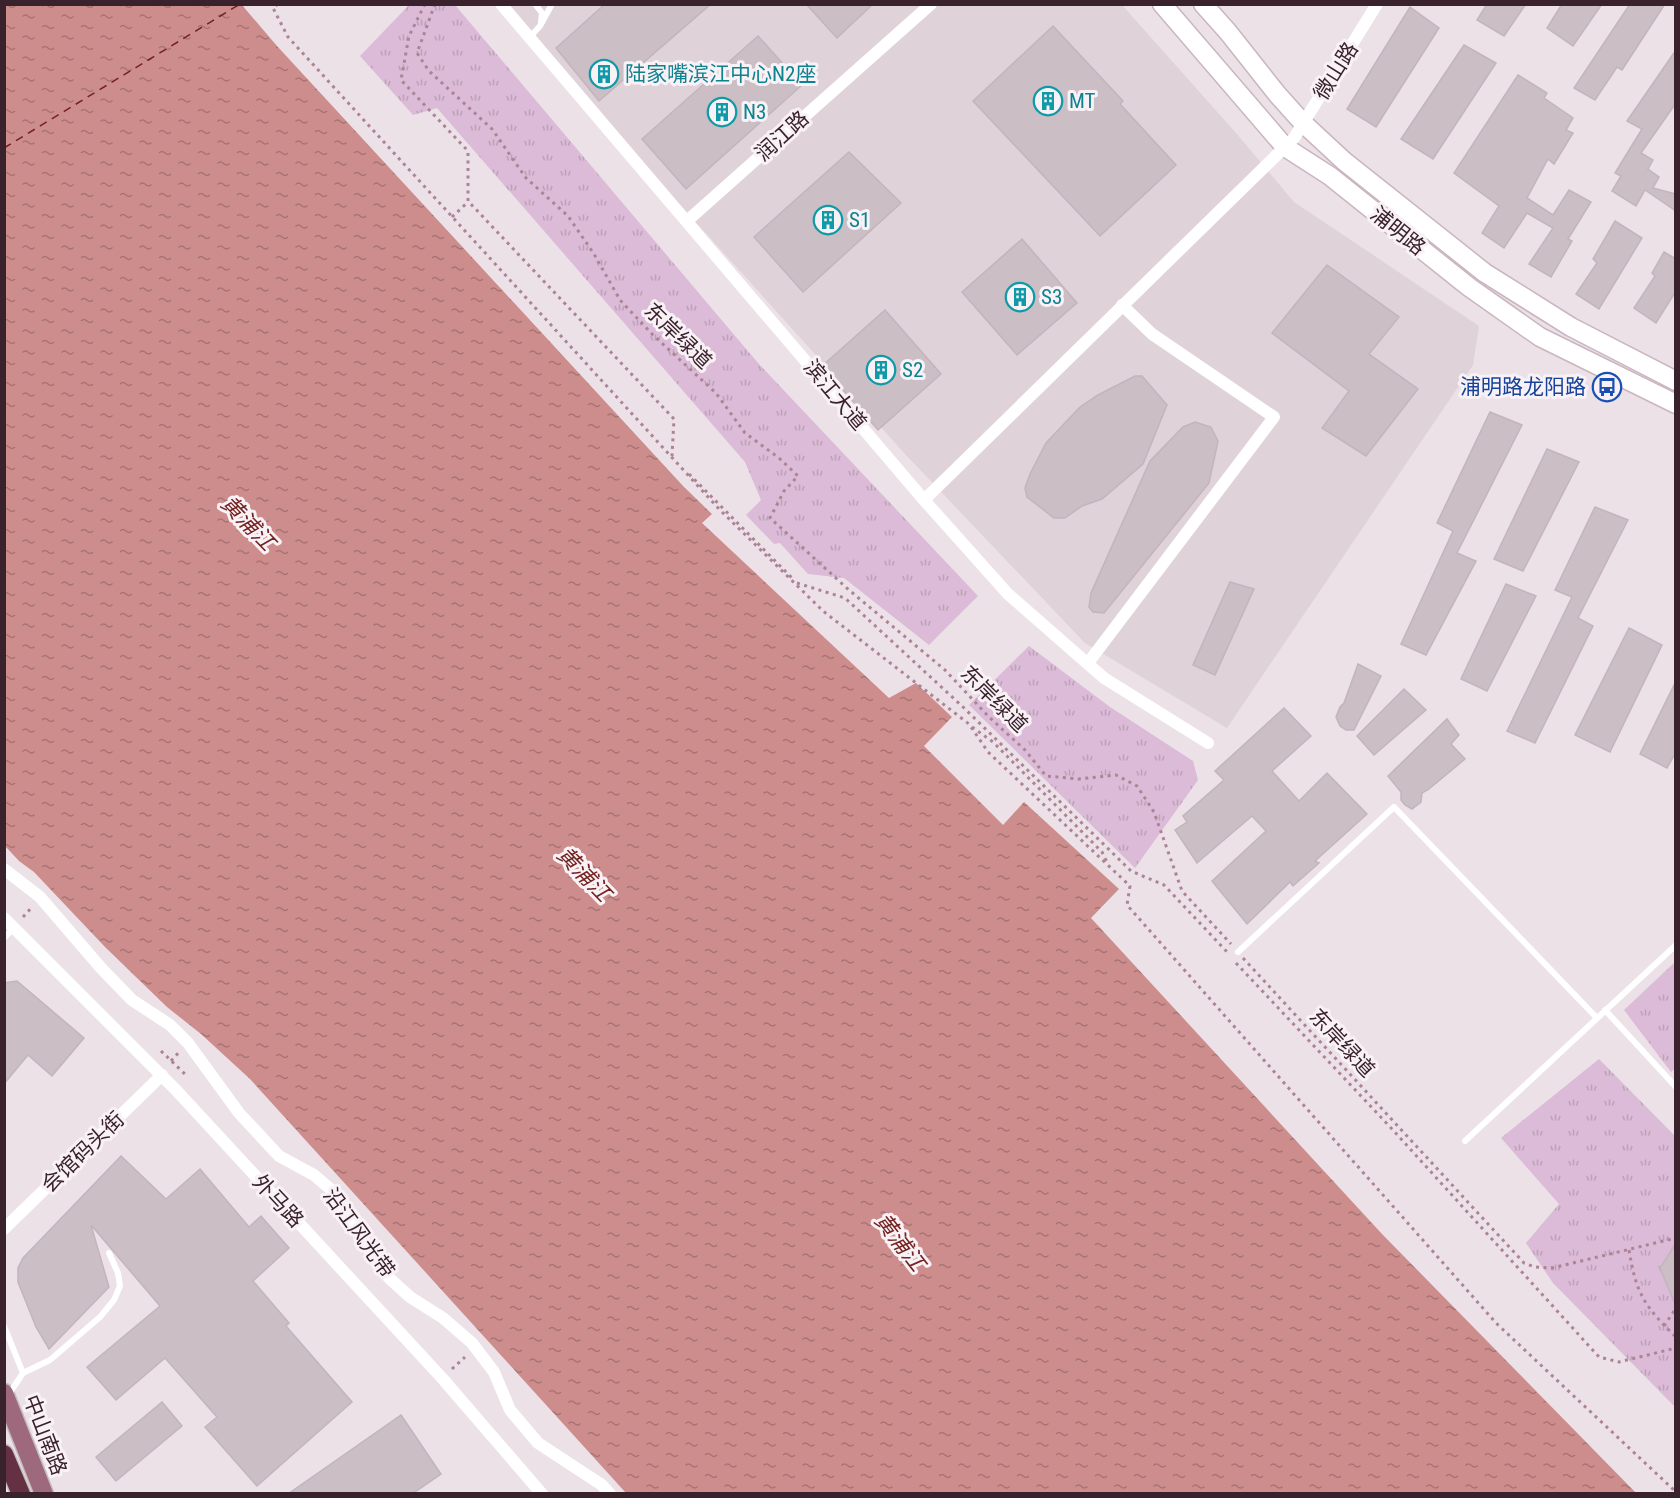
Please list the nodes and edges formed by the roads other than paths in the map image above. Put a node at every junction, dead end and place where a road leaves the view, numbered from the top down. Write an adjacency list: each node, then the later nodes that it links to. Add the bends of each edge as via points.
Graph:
1 (501, 4): 9 (street, 滨江大道)
2 (535, 4): 8 (lane, via 542,13)
3 (552, 4): 8 (lane)
4 (931, 4): 11 (street, 润江路)
5 (1162, 4): 10 (main road, 浦明路)
6 (1203, 4): 10 (main road, 浦明路)
7 (1377, 4): 10 (street, 微山路)
8 (540, 26): 9 (lane)
9 (529, 38): 11 (street, 滨江大道)
10 (1294, 136): 12 (street, 微山路); 13 (main road, 浦明路, via 1344,161 1485,273 1571,327); 14 (main road, 浦明路, via 1330,176 1468,287 1540,337)
11 (687, 221): 15 (street, 滨江大道)
12 (1122, 305): 15 (street, 微山路); 16 (street, via 1152,334 1274,417)
13 (1676, 381)
14 (1676, 404)
15 (924, 500): 16 (street, 滨江大道, via 1008,594)
16 (1088, 663): 17 (street, 滨江大道, via 1104,678)
17 (1208, 743)
18 (4, 869): 38 (street, 沿江风光带, via 40,897 132,1000 170,1025 188,1043 239,1113 279,1156 314,1175 336,1193 351,1223 389,1278 476,1348 494,1372 510,1410 538,1443)
19 (4, 918): 20 (street, 外马路)
20 (14, 928): 21 (lane); 26 (street, 外马路)
21 (4, 938)
22 (1676, 945): 24 (lane)
23 (1238, 952): 25 (lane, via 1394,807)
24 (1605, 1010): 25 (lane); 27 (lane)
25 (1597, 1018): 28 (lane)
26 (162, 1076): 29 (street, 会馆码头街); 37 (street, 外马路, via 442,1378)
27 (1676, 1088)
28 (1465, 1141)
29 (4, 1229)
30 (109, 1253): 32 (lane, via 120,1286 114,1300 57,1354)
31 (4, 1326): 32 (lane)
32 (23, 1373): 33 (lane)
33 (6, 1395): 36 (main road, 中山南路)
34 (4, 1454): 35 (highway)
35 (21, 1494)
36 (44, 1494)
37 (542, 1494)
38 (610, 1494)

